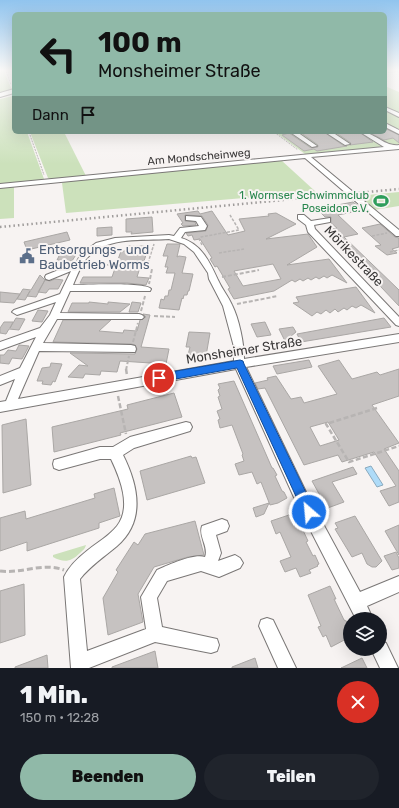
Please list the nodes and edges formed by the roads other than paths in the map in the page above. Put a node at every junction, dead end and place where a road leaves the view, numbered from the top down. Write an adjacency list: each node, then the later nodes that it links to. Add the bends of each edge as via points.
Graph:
1 (387, 109): 2 (street)
2 (399, 115)
3 (387, 126): 4 (street)
4 (399, 132)
5 (296, 134): 9 (street)
6 (331, 134): 8 (street)
7 (366, 134): 10 (street)
8 (347, 144)
9 (314, 146)
10 (391, 148): 11 (street, Am Mondscheinweg); 12 (street, Am Mondscheinweg)
11 (399, 148)
12 (307, 157): 13 (street, Am Mondscheinweg); 18 (street)
13 (0, 186)
14 (301, 217): 17 (street, Mörikestraße)
15 (189, 218): 19 (street, via 198,219 202,228 181,231)
16 (327, 220): 17 (street, Mörikestraße)
17 (310, 224): 27 (street, Mörikestraße, via 312,230)
18 (397, 232)
19 (176, 238): 20 (street, via 156,237 108,242 88,252); 33 (street, via 187,242 199,252 212,273 228,306 239,347)
20 (79, 264): 21 (street); 23 (street)
21 (49, 277)
22 (147, 289): 23 (street, via 118,287)
23 (65, 292): 24 (street); 25 (street)
24 (17, 312)
25 (54, 316): 26 (street); 28 (street)
26 (140, 317)
27 (399, 323)
28 (44, 330): 30 (street); 31 (street)
29 (399, 338): 33 (street, Monsheimer Straße)
30 (0, 346)
31 (36, 346): 32 (street, via 103,346); 34 (street)
32 (131, 349)
33 (240, 364): 36 (street, Monsheimer Straße); 44 (street, via 302,499)
34 (24, 371): 35 (street); 36 (street)
35 (0, 381)
36 (5, 406)
37 (186, 427): 38 (street, via 130,443)
38 (115, 453): 39 (street, via 100,453); 50 (street, via 125,473 131,508 128,523 114,539 82,565 72,578)
39 (59, 464)
40 (222, 526): 42 (street, via 207,531 214,553)
41 (235, 563): 42 (street, via 219,569)
42 (209, 566): 47 (street, via 201,563 162,575 149,597)
43 (399, 584): 44 (street)
44 (356, 602): 45 (street)
45 (361, 612)
46 (267, 626): 51 (street)
47 (155, 634): 48 (street); 50 (street)
48 (211, 645)
49 (383, 656): 52 (street)
50 (80, 665)
51 (286, 668)
52 (389, 668)

